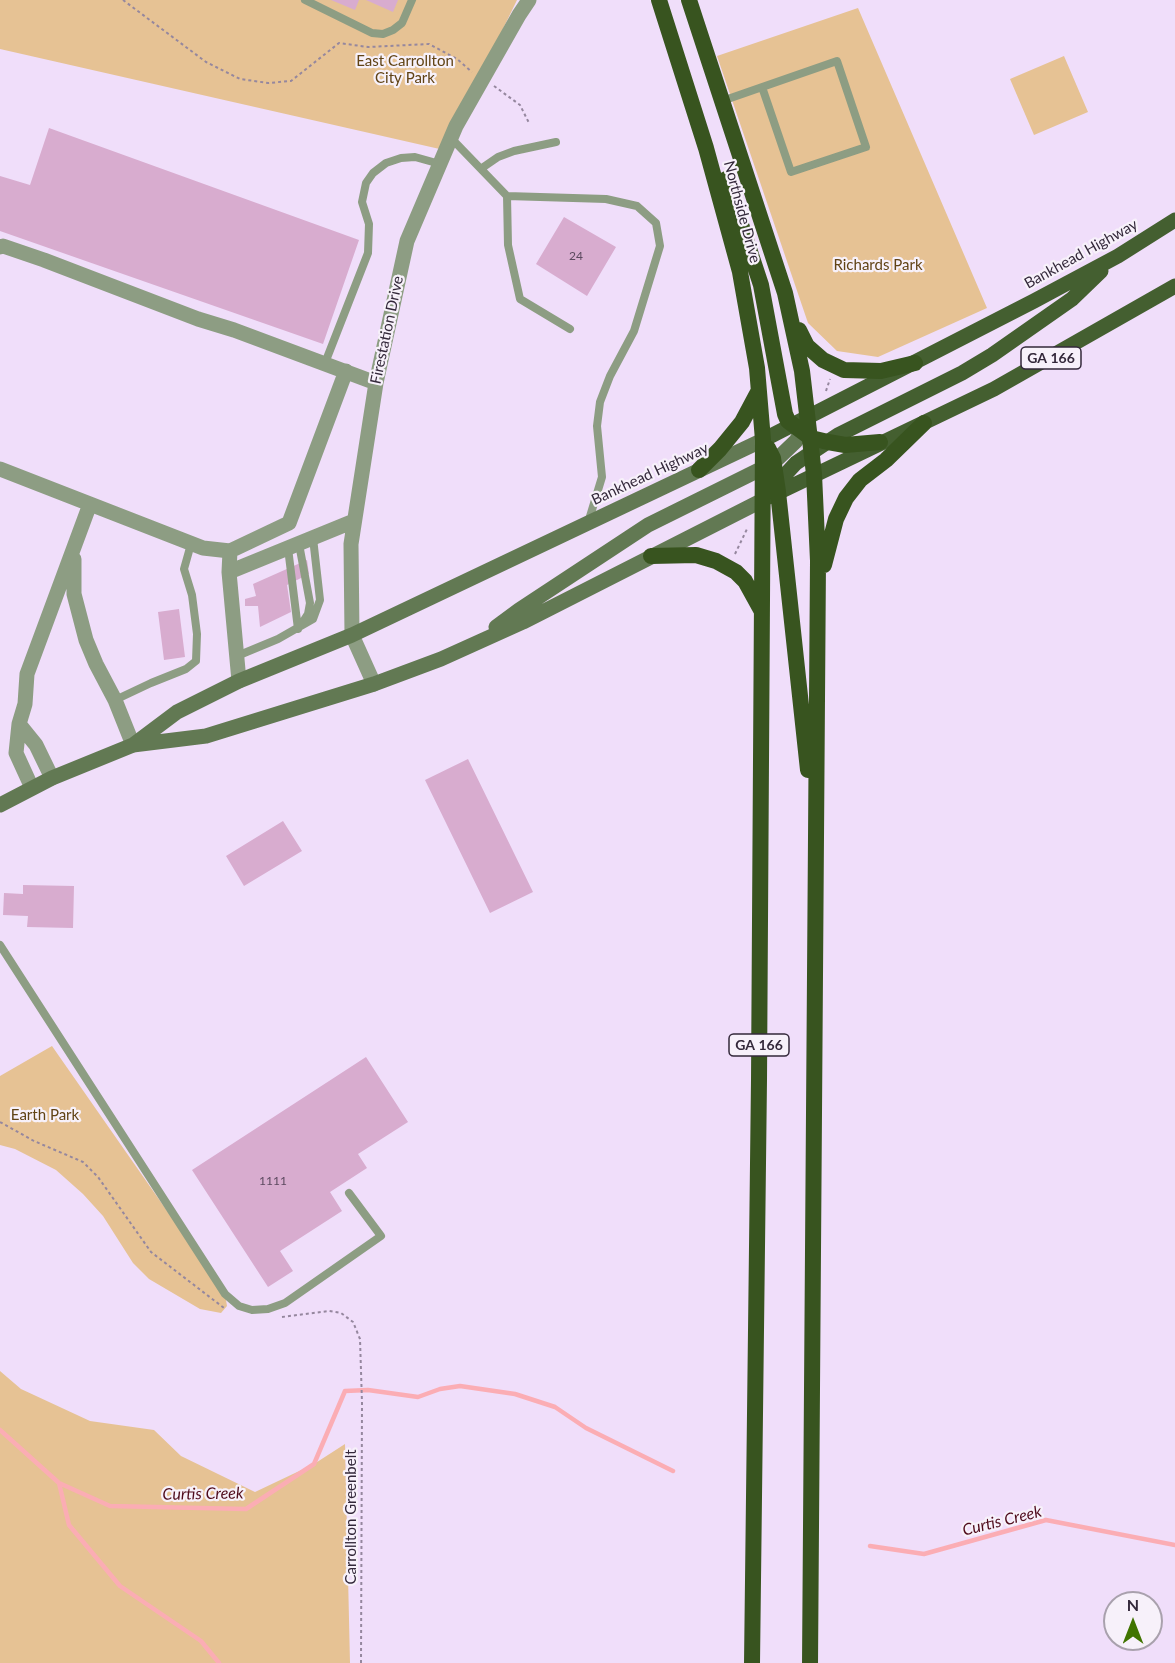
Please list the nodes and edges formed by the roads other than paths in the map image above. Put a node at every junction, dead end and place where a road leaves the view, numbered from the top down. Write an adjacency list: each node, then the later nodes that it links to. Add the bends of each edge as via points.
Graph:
1 (304, 0): 2 (lane, via 372,33 383,34 402,22)
2 (412, 0)
3 (529, 0): 8 (street, Firestation Drive)
4 (658, 0): 10 (highway, Northside Drive)
5 (689, 0): 7 (highway, Northside Drive)
6 (762, 87): 6 (lane, via 837,61 866,147 791,172); 7 (lane)
7 (722, 101): 18 (highway, Northside Drive)
8 (451, 138): 11 (street, Firestation Drive); 12 (lane)
9 (555, 142): 12 (lane, via 514,151)
10 (706, 148): 24 (highway, Northside Drive, via 740,272); 26 (highway, via 726,178 761,285 785,414)
11 (440, 164): 20 (lane, via 415,157 401,158 373,172 366,183 362,202 369,224 368,253); 23 (street, Firestation Drive, via 406,240)
12 (482, 168): 13 (lane)
13 (507, 196): 19 (lane, via 508,245 520,299); 37 (lane, via 606,199 637,206 656,223 660,246 634,331 600,402 597,426 602,477)
14 (1175, 220): 16 (main road, Bankhead Highway)
15 (0, 247): 20 (street)
16 (1118, 256): 21 (main road, Bankhead Highway); 28 (main road, via 1072,299 992,355)
17 (1175, 286): 25 (main road, Bankhead Highway / GA 166, via 1032,368)
18 (791, 317): 21 (highway, via 807,346 823,360 844,370 881,370); 26 (highway, Northside Drive, via 802,371)
19 (570, 329)
20 (324, 363): 22 (street)
21 (915, 363): 26 (main road, Bankhead Highway)
22 (346, 371): 23 (street); 41 (street, via 289,523)
23 (376, 382): 36 (street, Firestation Drive)
24 (759, 388): 27 (highway, Northside Drive); 32 (highway, via 742,423)
25 (924, 423): 29 (main road, Bankhead Highway); 44 (highway, GA 166, via 860,480 846,498 836,519)
26 (805, 433): 27 (main road, Bankhead Highway); 28 (highway); 30 (main road); 33 (highway); 34 (main road, via 796,463)
27 (763, 440): 30 (highway, Northside Drive); 32 (main road, Bankhead Highway)
28 (828, 442): 29 (highway)
29 (880, 442): 33 (main road, Bankhead Highway)
30 (768, 466): 34 (highway, Northside Drive); 48 (main road, via 648,525)
31 (0, 469): 35 (street)
32 (699, 470): 37 (main road, Bankhead Highway)
33 (814, 474): 34 (main road, Bankhead Highway); 44 (highway)
34 (773, 491): 42 (main road, Bankhead Highway); 45 (highway, GA 166); 58 (highway, via 811,789)
35 (90, 504): 39 (street); 40 (street)
36 (354, 522): 38 (street); 47 (street, Firestation Drive)
37 (588, 523): 47 (main road, Bankhead Highway)
38 (300, 543): 43 (street); 46 (lane); 46 (lane, via 310,603); 46 (lane, via 320,600 314,619)
39 (191, 544): 41 (street); 52 (lane, via 184,569 192,595 196,661)
40 (74, 547): 52 (street, via 74,594 79,616 96,664); 53 (street, via 30,664)
41 (230, 551): 43 (street)
42 (651, 556): 45 (highway, via 696,555 726,566 745,581); 48 (main road, Bankhead Highway)
43 (229, 572): 49 (street)
44 (818, 584): 58 (highway, GA 166)
45 (762, 611): 61 (highway, GA 166)
46 (298, 629): 49 (lane)
47 (352, 635): 50 (main road, Bankhead Highway); 51 (street, Firestation Drive)
48 (461, 651): 51 (main road, Bankhead Highway)
49 (237, 656): 50 (street)
50 (239, 681): 54 (main road, Bankhead Highway, via 177,712)
51 (374, 684): 54 (main road, Bankhead Highway, via 206,736)
52 (115, 700): 54 (street)
53 (19, 724): 55 (street, via 36,745); 56 (street, via 16,753)
54 (134, 745): 55 (main road, Bankhead Highway)
55 (52, 778): 56 (main road, Bankhead Highway)
56 (32, 788): 57 (main road, Bankhead Highway)
57 (0, 805)
58 (816, 875): 62 (highway, GA 166)
59 (0, 945): 60 (lane, via 225,1294 239,1306 268,1309 285,1303 381,1236)
60 (348, 1193)
61 (752, 1663)
62 (810, 1663)

